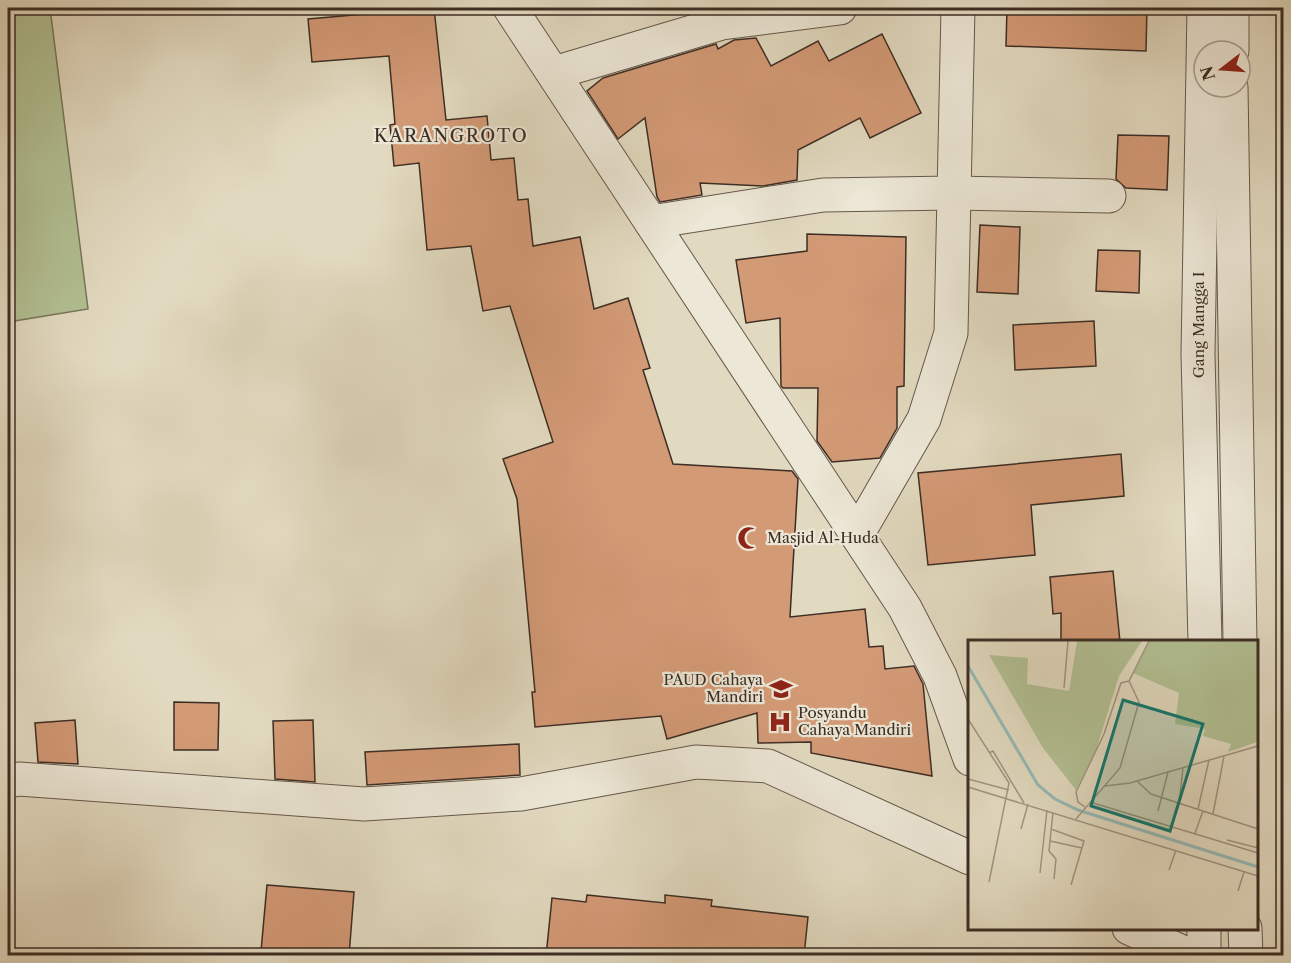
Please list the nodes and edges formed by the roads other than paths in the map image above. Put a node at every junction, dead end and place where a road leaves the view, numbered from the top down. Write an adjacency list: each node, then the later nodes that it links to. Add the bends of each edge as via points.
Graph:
1 (510, 8): 8 (street)
2 (840, 8): 8 (street, via 722,23)
3 (957, 8): 11 (street)
4 (1204, 8): 6 (street, Gang Mangga I)
5 (1232, 8): 7 (street)
6 (1211, 39)
7 (1232, 39)
8 (554, 73): 13 (street)
9 (1221, 99): 15 (street, Gang Mangga I, via 1198,354)
10 (1222, 99): 16 (street)
11 (953, 193): 12 (street); 13 (street, via 823,195); 14 (street, via 951,333 924,419)
12 (1109, 196)
13 (651, 222): 14 (street)
14 (857, 535): 17 (street, via 905,608 940,676)
15 (1205, 640)
16 (1240, 640)
17 (968, 753)
18 (8, 781): 19 (street, via 364,804 521,794 696,762 768,766)
19 (968, 857)
20 (1133, 930): 23 (street)
21 (1204, 930): 24 (street)
22 (1245, 930): 25 (street)
23 (1191, 956)
24 (1204, 956)
25 (1246, 956)

